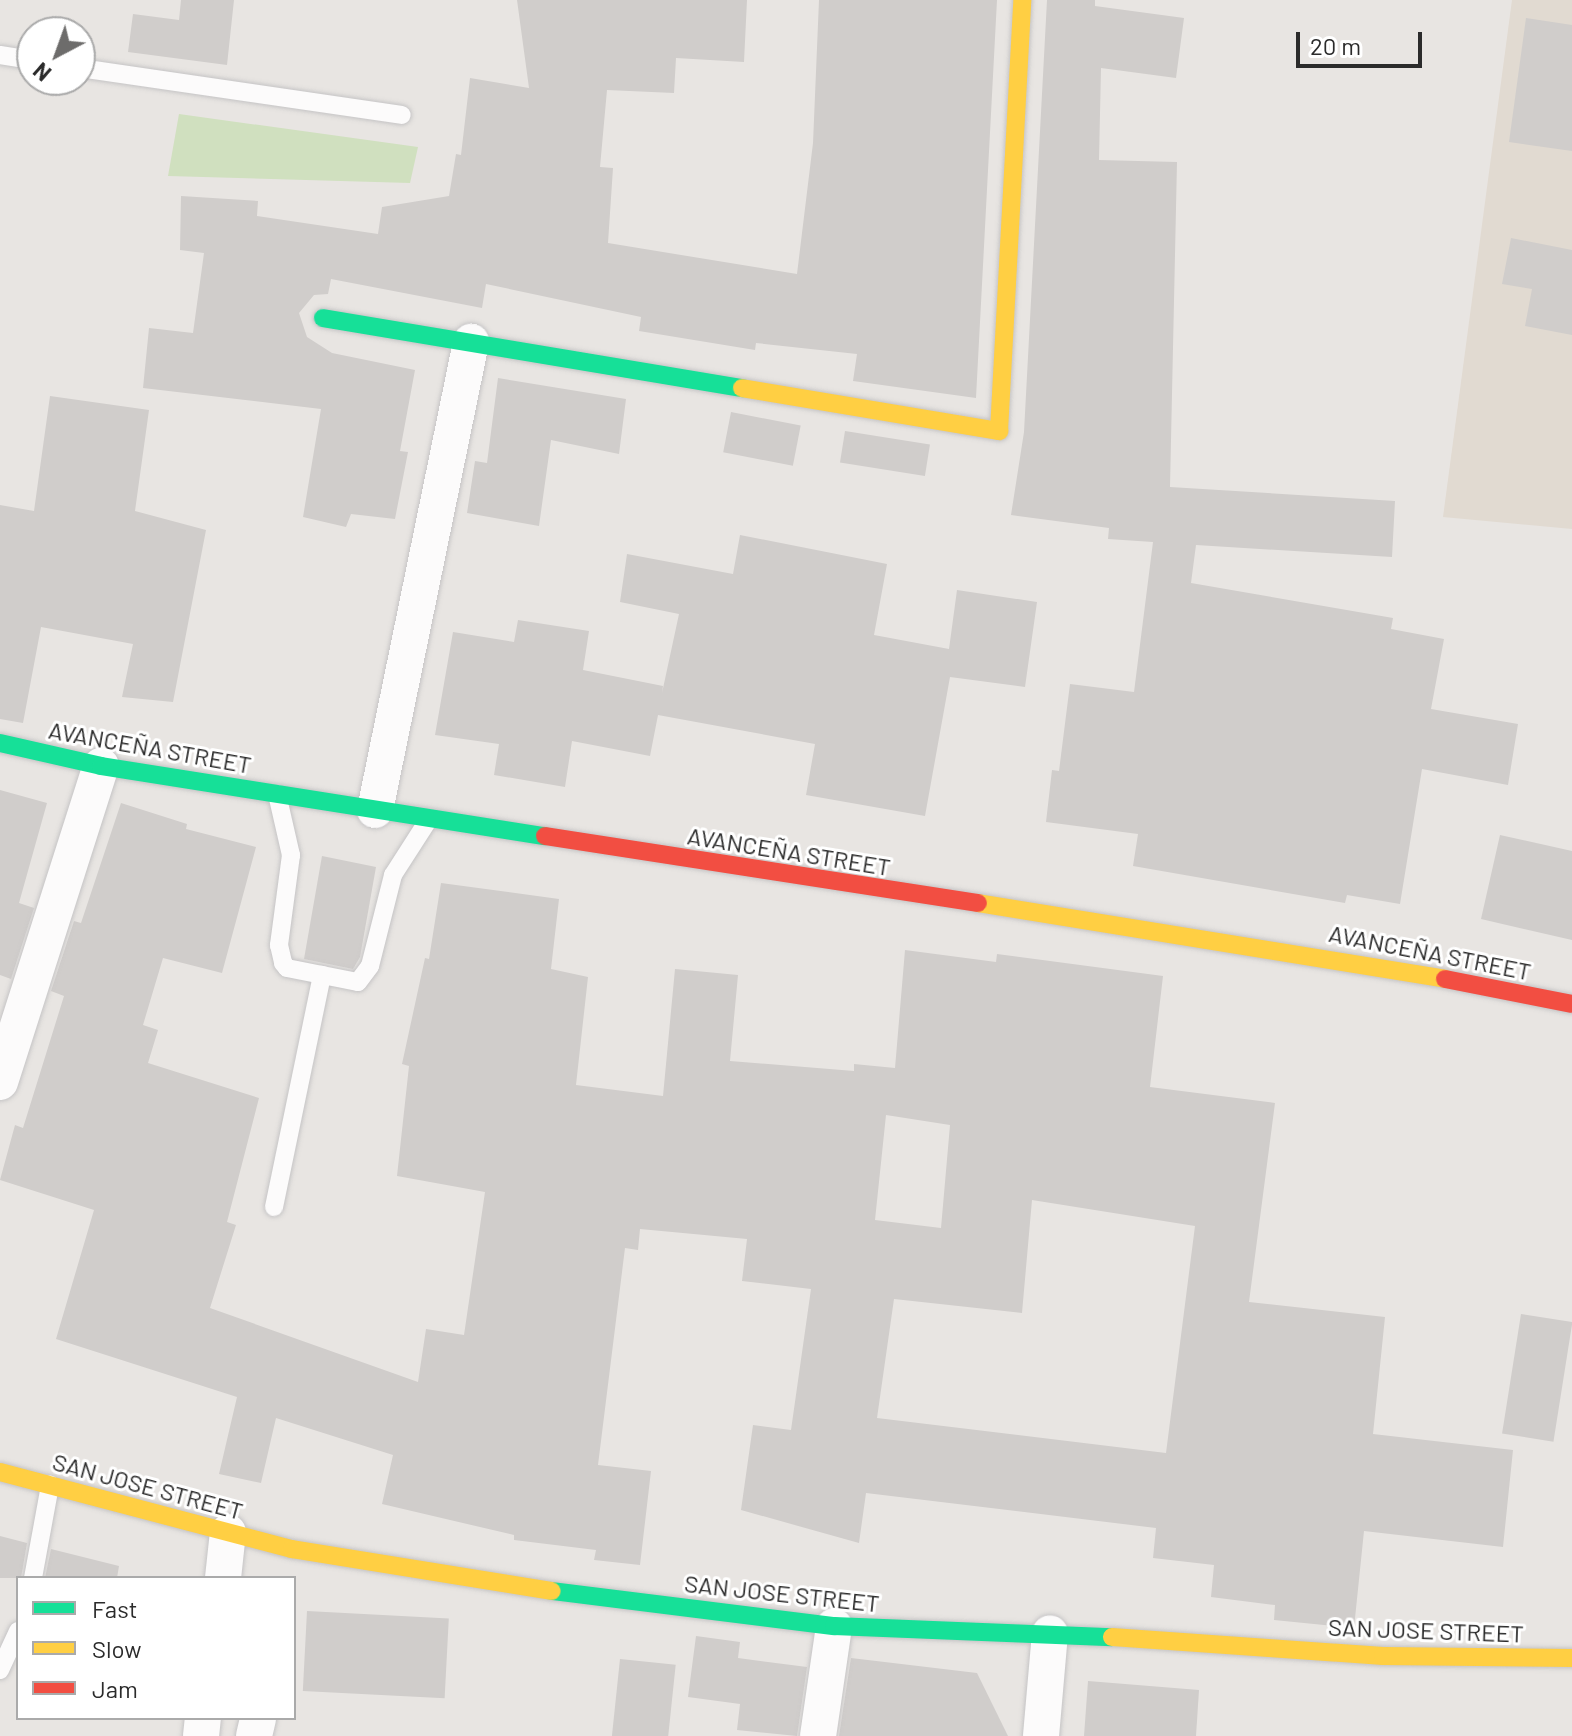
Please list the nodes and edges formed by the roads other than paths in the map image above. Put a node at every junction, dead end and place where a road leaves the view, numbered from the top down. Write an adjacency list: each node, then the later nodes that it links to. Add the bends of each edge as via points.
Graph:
1 (1022, 0): 5 (street, via 999,431)
2 (96, 70): 3 (lane)
3 (402, 115)
4 (323, 318): 5 (street)
5 (471, 342): 9 (street)
6 (0, 743): 7 (street, AVANCEÑA STREET)
7 (101, 766): 8 (street, AVANCEÑA STREET); 13 (street)
8 (277, 794): 9 (street, AVANCEÑA STREET); 11 (lane, via 291,855 280,953 287,968)
9 (375, 810): 10 (street, AVANCEÑA STREET)
10 (429, 819): 11 (lane, via 393,875 366,976 358,982); 12 (street, AVANCEÑA STREET, via 1299,951)
11 (322, 975): 14 (lane)
12 (1572, 1004)
13 (0, 1082)
14 (274, 1207)
15 (0, 1472): 16 (street, SAN JOSE STREET)
16 (50, 1485): 17 (street, SAN JOSE STREET); 19 (lane)
17 (228, 1532): 18 (street, SAN JOSE STREET); 20 (street)
18 (289, 1564): 21 (street, SAN JOSE STREET)
19 (33, 1576)
20 (223, 1576)
21 (834, 1626): 22 (street, SAN JOSE STREET); 26 (street)
22 (1050, 1633): 24 (street, SAN JOSE STREET, via 1383,1656); 27 (street)
23 (16, 1635): 25 (lane)
24 (1572, 1658)
25 (0, 1670)
26 (818, 1736)
27 (1041, 1736)

